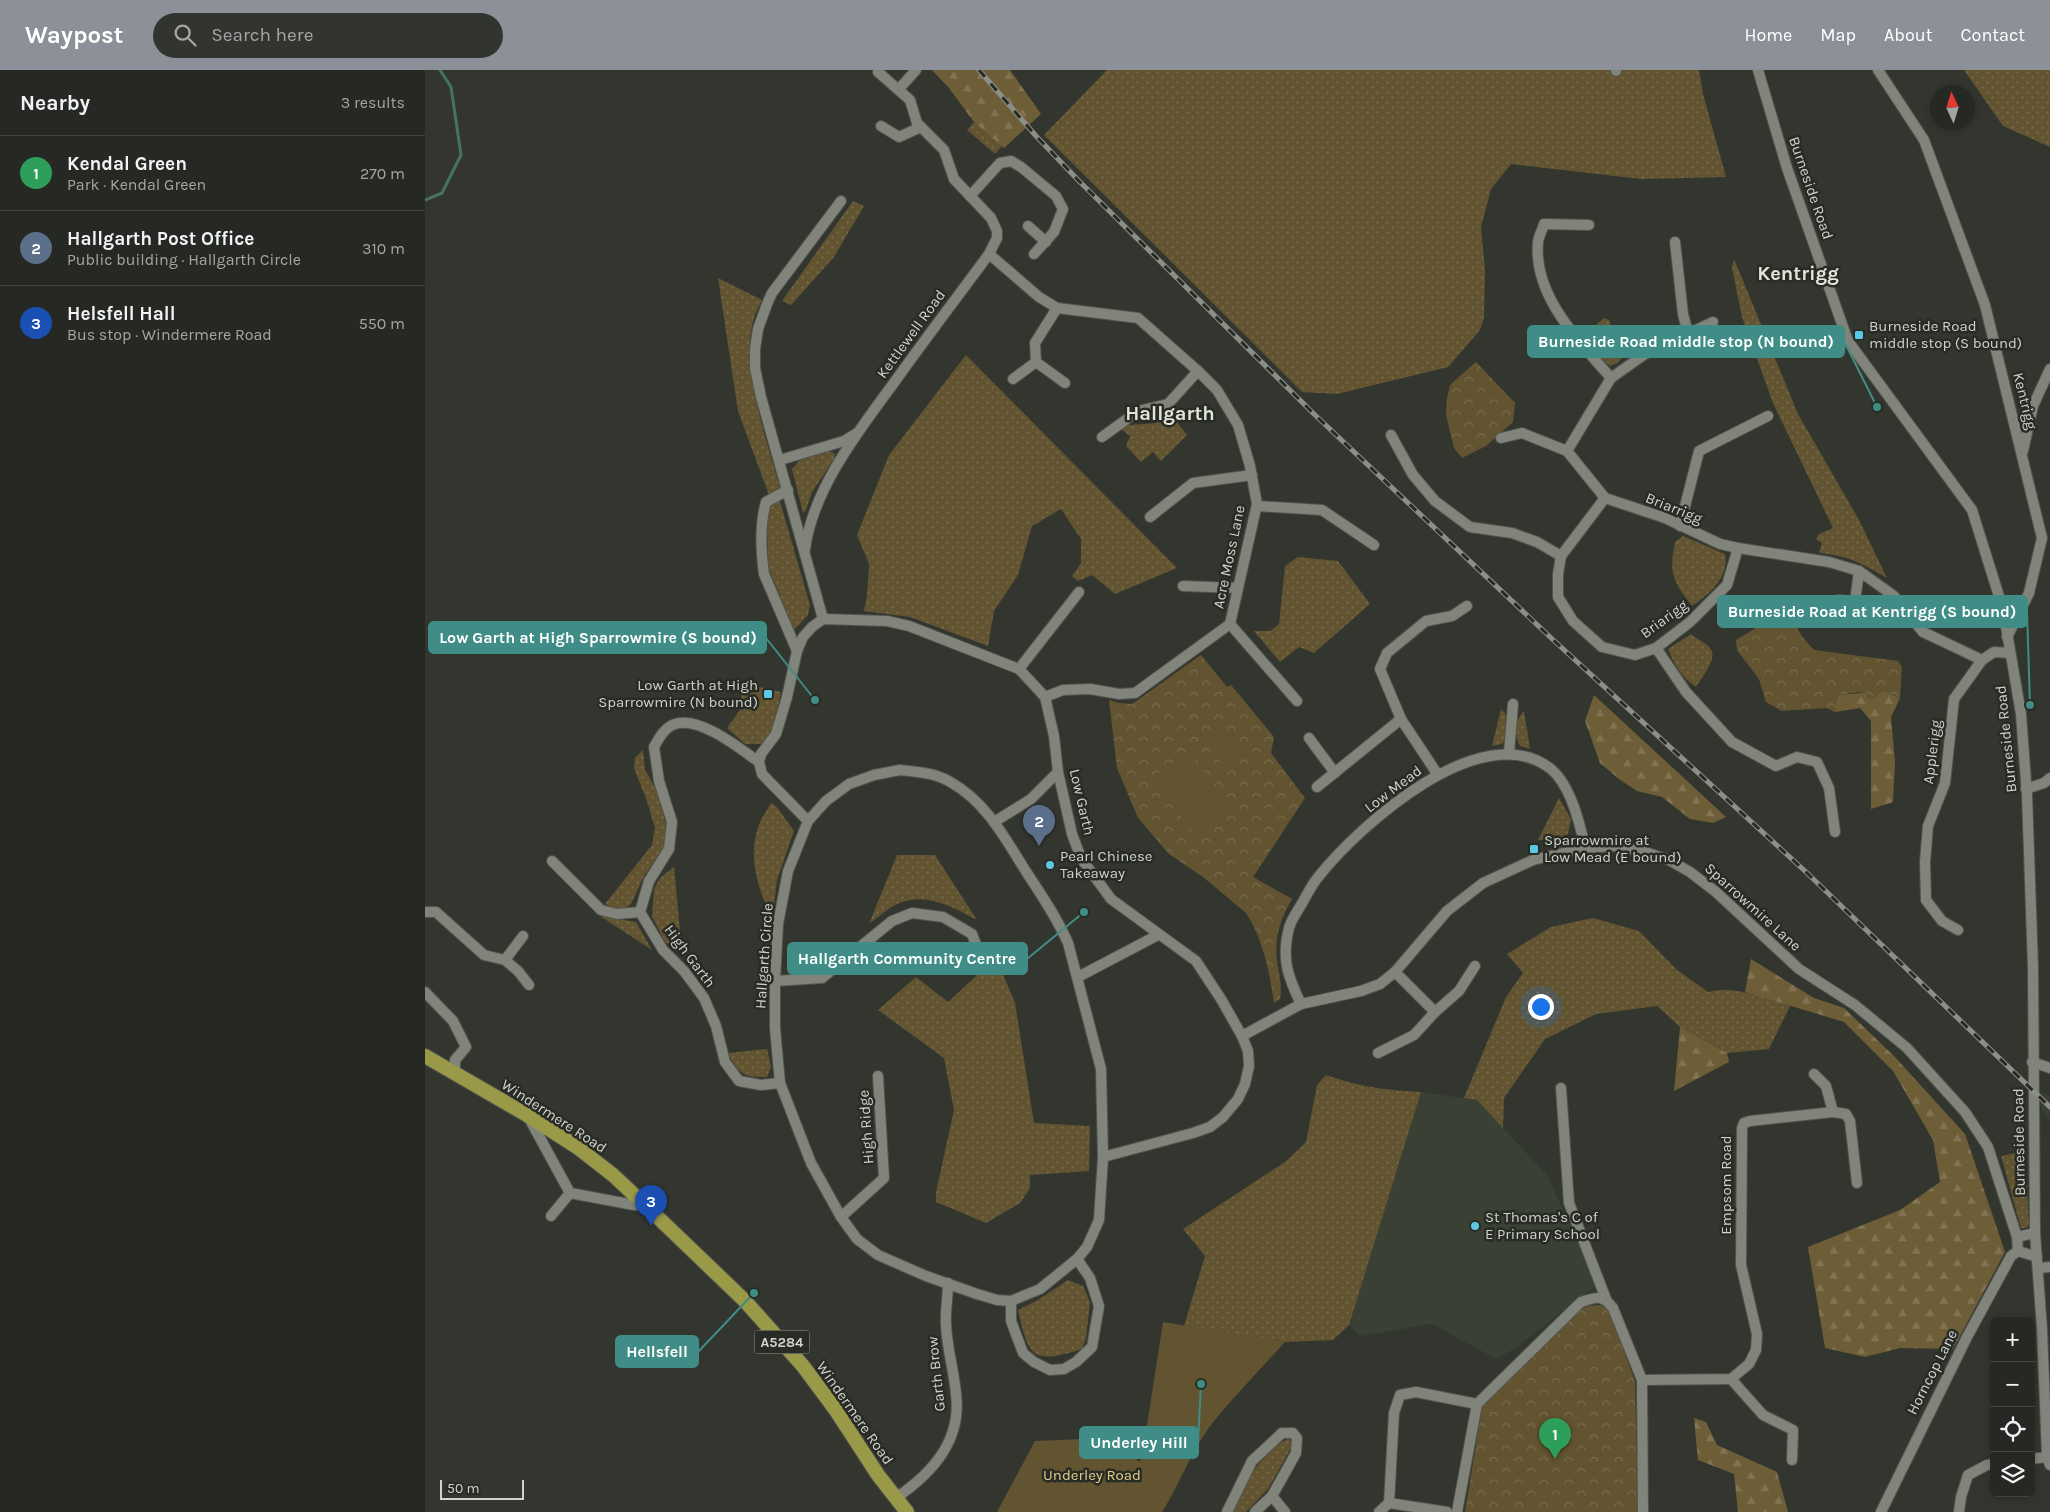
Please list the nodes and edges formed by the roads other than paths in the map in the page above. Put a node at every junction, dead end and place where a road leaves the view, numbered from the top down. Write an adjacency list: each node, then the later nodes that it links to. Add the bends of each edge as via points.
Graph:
1 (916, 70): 5 (street)
2 (1758, 70): 53 (street, Burneside Road, via 1787,168 1848,341 1973,510 2003,609)
3 (1878, 70): 31 (street, Kentrigg, via 1924,140 1985,305)
4 (878, 72): 5 (street)
5 (899, 89): 7 (street, via 910,100)
6 (881, 126): 7 (street, via 899,137)
7 (921, 127): 8 (street, via 944,150 953,179)
8 (970, 196): 12 (street, via 1000,163 1011,161 1021,167 1056,196 1063,210 1055,232); 14 (street, Kettlewell Road, via 991,218 997,230 997,238)
9 (841, 201): 32 (street, via 772,293 758,329 755,368)
10 (1589, 224): 22 (street, via 1544,224 1538,241 1539,262 1547,291 1571,332)
11 (1029, 226): 12 (street)
12 (1046, 242): 15 (street)
13 (1675, 242): 18 (street)
14 (989, 254): 16 (street, Acre Moss Lane, via 1039,297); 26 (street, Kettlewell Road)
15 (1034, 254)
16 (1057, 308): 19 (street, via 1035,343); 21 (street, Acre Moss Lane, via 1138,318)
17 (1713, 322): 18 (street)
18 (1688, 333): 22 (street, via 1645,354)
19 (1036, 362): 23 (street); 24 (street)
20 (2050, 369): 31 (street, via 2033,406)
21 (1198, 370): 28 (street, via 1167,404 1137,411); 33 (street, Acre Moss Lane, via 1217,390 1238,425)
22 (1611, 378): 30 (street)
23 (1013, 379)
24 (1065, 383)
25 (1768, 416): 38 (street, via 1699,451)
26 (857, 432): 32 (street, Kettlewell Road, via 844,440); 41 (street, Kettlewell Road, via 814,510)
27 (1391, 435): 42 (street, via 1413,475 1435,501 1470,527 1512,533)
28 (1102, 437)
29 (1501, 438): 30 (street, via 1522,433)
30 (1567, 451): 35 (street)
31 (2022, 455): 53 (street, Kentrigg, via 2042,538 2029,592)
32 (779, 460): 34 (street)
33 (1252, 475): 36 (street, Acre Moss Lane); 37 (street, via 1193,483)
34 (788, 490): 41 (street); 55 (street, via 766,502 763,511 763,565)
35 (1605, 498): 38 (street, Briarrigg, via 1665,518); 42 (street, Briarigg)
36 (1257, 506): 39 (street, via 1322,510); 45 (street, Acre Moss Lane)
37 (1150, 517)
38 (1679, 526): 40 (street, Briarrigg, via 1720,544)
39 (1374, 545)
40 (1738, 548): 43 (street, Briarrigg, via 1829,562); 54 (street, Briarigg, via 1727,585 1690,622)
41 (805, 549): 51 (street)
42 (1561, 556): 54 (street, Briarigg, via 1557,574 1558,597 1573,621 1602,647 1635,655)
43 (1859, 571): 48 (street); 57 (street, Briarrigg, via 1894,596 1923,632)
44 (1183, 586): 45 (street)
45 (1238, 588): 52 (street, Acre Moss Lane)
46 (1079, 592): 58 (street)
47 (1839, 600): 48 (street)
48 (1855, 602): 50 (street)
49 (1467, 606): 62 (street, via 1452,616 1426,621 1387,653 1380,669)
50 (1888, 609)
51 (823, 619): 55 (street, via 803,636); 58 (street, Low Garth, via 887,621 909,626)
52 (1230, 624): 59 (street, Acre Moss Lane, via 1135,693 1063,690); 60 (street)
53 (2007, 637): 56 (street, Burneside Road)
54 (1656, 648): 74 (street, via 1686,692 1732,742 1776,766 1797,757 1817,762 1829,788)
55 (797, 651): 65 (street, via 776,734)
56 (2010, 654): 57 (street, via 1994,652); 71 (street, Burneside Road, via 2021,714)
57 (1982, 660): 79 (street, Applerigg, via 1954,699 1945,783 1928,826 1926,900 1942,921)
58 (1019, 668): 59 (street, Low Garth)
59 (1045, 697): 66 (street, Low Garth)
60 (1297, 702)
61 (1513, 704): 64 (street)
62 (1401, 719): 67 (street); 68 (street)
63 (1309, 738): 67 (street)
64 (1509, 754): 68 (street, Low Mead, via 1481,758); 75 (street, Low Mead, via 1531,759 1551,770 1567,791 1579,819)
65 (759, 762): 72 (street, via 761,774); 78 (street, via 727,739 692,723 674,724 663,732 654,747 654,755 672,822 669,849 649,881)
66 (1058, 772): 73 (street, via 1031,799); 80 (street, Low Garth, via 1081,858 1111,899)
67 (1335, 773): 70 (street)
68 (1438, 775): 90 (street, Low Mead, via 1382,814 1318,877 1289,926 1285,954 1288,978)
69 (2050, 778): 71 (street)
70 (1317, 787)
71 (2026, 789): 95 (street, Burneside Road, via 2033,967)
72 (808, 820): 73 (street, Hallgarth Circle, via 849,784 900,770 927,773 953,783 973,798); 87 (street, Hallgarth Circle, via 788,872 778,924)
73 (994, 822): 86 (street, Hallgarth Circle, via 1059,924)
74 (1835, 832)
75 (1585, 848): 85 (street, Sparrowmire Lane, via 1533,860 1483,883 1447,911); 111 (street, Sparrowmire Lane, via 1615,846 1645,852 1690,872 1799,969 1855,1005 1907,1048 1965,1112 1988,1147)
76 (552, 861): 78 (street, via 601,910 617,914)
77 (425, 912): 83 (street, via 436,912 484,955)
78 (640, 912): 100 (street, High Garth, via 663,950 704,998 716,1026 725,1062 739,1081 761,1085)
79 (1958, 930)
80 (1158, 935): 86 (street); 92 (street, Low Garth, via 1196,962)
81 (523, 936): 83 (street)
82 (980, 956): 87 (street, via 972,934 943,917 912,914 892,921 822,978)
83 (505, 960): 88 (street)
84 (1475, 966): 91 (street, via 1459,991)
85 (1395, 972): 90 (street, Sparrowmire Lane, via 1380,984 1361,991); 91 (street)
86 (1077, 977): 104 (street, Hallgarth Circle, via 1101,1069)
87 (775, 981): 100 (street, Hallgarth Circle)
88 (529, 985)
89 (425, 992): 97 (street, via 453,1021 466,1046 455,1060)
90 (1301, 1004): 92 (street, Sparrowmire Lane)
91 (1435, 1012): 93 (street, via 1414,1035)
92 (1242, 1036): 104 (street, Low Garth, via 1249,1066 1245,1084 1223,1117 1210,1127 1193,1133)
93 (1378, 1053)
94 (425, 1056): 97 (highway, Windermere Road / A5284)
95 (2032, 1062): 96 (street); 110 (street, Burneside Road)
96 (2050, 1068)
97 (452, 1071): 103 (highway, Windermere Road / A5284)
98 (1814, 1074): 102 (street, via 1826,1086)
99 (878, 1076): 109 (street, High Ridge, via 884,1178)
100 (780, 1083): 109 (street, Hallgarth Circle, via 811,1163)
101 (1561, 1088): 117 (street, via 1569,1203)
102 (1833, 1112): 105 (street, via 1846,1114 1850,1121); 119 (street, Empsom Road, via 1749,1121 1742,1128 1741,1265 1757,1334 1756,1350 1749,1364)
103 (527, 1115): 106 (street); 107 (highway, Windermere Road / A5284, via 577,1147)
104 (1103, 1157): 113 (street, Hallgarth Circle, via 1099,1220 1087,1247)
105 (1857, 1183)
106 (570, 1193): 107 (street); 108 (street)
107 (645, 1206): 127 (highway, Windermere Road / A5284, via 745,1301 803,1366)
108 (551, 1216)
109 (841, 1217): 116 (street, Hallgarth Circle, via 857,1239 878,1255)
110 (2035, 1233): 111 (street); 114 (street, Burneside Road)
111 (2017, 1237): 112 (street, Sparrowmire Lane)
112 (2019, 1252): 114 (street); 137 (street, Horncop Lane, via 2011,1256 1967,1337)
113 (1077, 1259): 118 (street, Hallgarth Circle, via 1040,1289); 118 (street, via 1090,1278 1099,1306 1092,1347 1077,1362 1050,1370 1023,1354 1011,1321)
114 (2037, 1262): 115 (street); 124 (street, Burneside Road)
115 (2050, 1267)
116 (949, 1283): 118 (street, Hallgarth Circle, via 997,1300); 127 (street, Garth Brow, via 946,1325 957,1397 955,1428 940,1458 912,1487)
117 (1606, 1299): 120 (street, via 1613,1308); 121 (street, via 1596,1297 1581,1302)
118 (1011, 1301)
119 (1731, 1379): 120 (street); 123 (street, via 1763,1415 1793,1430)
120 (1642, 1380): 136 (street)
121 (1477, 1404): 128 (street, via 1416,1392 1400,1395 1394,1413); 135 (street)
122 (2035, 1459): 124 (street)
123 (1792, 1460)
124 (2049, 1461)
125 (1990, 1465): 138 (street, via 1968,1475)
126 (1273, 1496): 130 (street, via 1296,1453 1297,1438 1293,1432 1282,1433 1252,1461); 131 (street); 132 (street)
127 (896, 1498): 129 (highway, Windermere Road / A5284)
128 (1389, 1503): 133 (street); 134 (street)
129 (907, 1512)
130 (1227, 1512)
131 (1255, 1512)
132 (1285, 1512)
133 (1379, 1512)
134 (1447, 1512)
135 (1457, 1512)
136 (1643, 1512)
137 (1881, 1512)
138 (1959, 1512)

